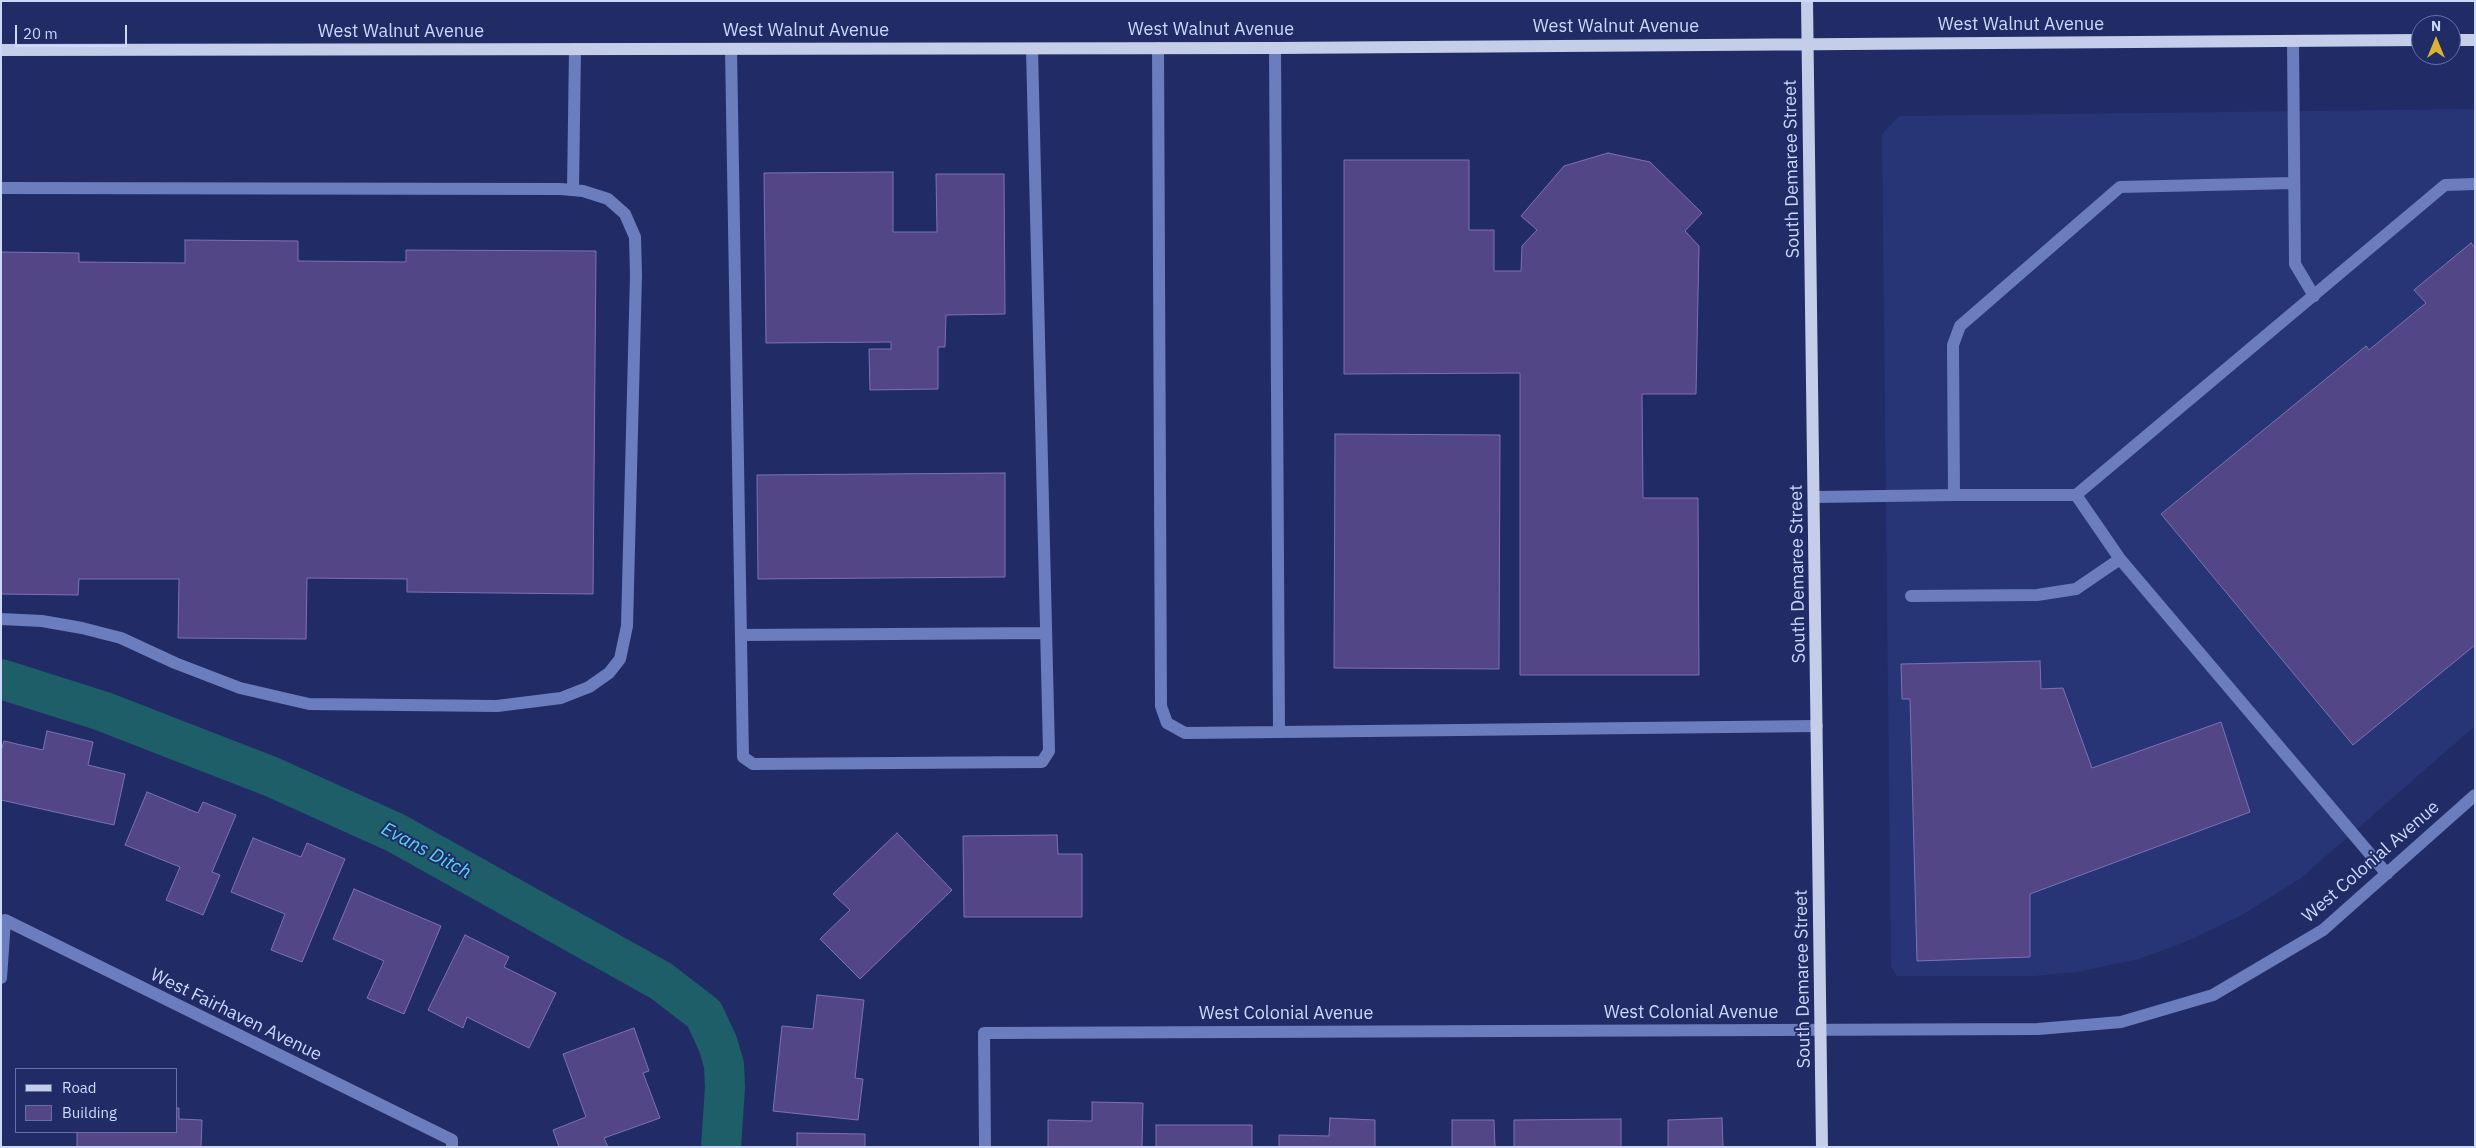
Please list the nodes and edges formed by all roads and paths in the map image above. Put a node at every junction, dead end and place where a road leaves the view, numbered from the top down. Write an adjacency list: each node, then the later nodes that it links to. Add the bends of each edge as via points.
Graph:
1 (1807, 1): 6 (main road, South Demaree Street)
2 (2411, 40): 5 (main road, West Walnut Avenue)
3 (2461, 40): 4 (main road)
4 (2475, 40)
5 (2293, 41): 6 (main road, West Walnut Avenue); 13 (street)
6 (1808, 43): 10 (main road, West Walnut Avenue); 20 (main road, South Demaree Street)
7 (731, 48): 8 (main road, West Walnut Avenue); 11 (main road, West Walnut Avenue); 25 (street)
8 (1032, 48): 9 (main road, West Walnut Avenue); 24 (street)
9 (1158, 48): 10 (main road, West Walnut Avenue); 27 (street, via 1161,706 1167,723 1186,733)
10 (1275, 48): 27 (street)
11 (574, 49): 12 (main road, West Walnut Avenue); 16 (street)
12 (1, 50)
13 (2293, 183): 17 (street, via 2295,264); 18 (street, via 2120,187 1960,326 1954,345)
14 (2475, 184): 17 (street, via 2445,185)
15 (1, 188): 16 (street)
16 (573, 190): 23 (street, via 608,199 625,214 635,237 627,626 620,659 609,673 589,687 561,698 497,706 308,704 240,688 121,638 42,621)
17 (2314, 296): 19 (street)
18 (1954, 496): 19 (street); 20 (street)
19 (2076, 496): 21 (street)
20 (1815, 497): 26 (main road, South Demaree Street)
21 (2120, 559): 22 (street, via 2076,589 2036,595); 29 (street)
22 (1911, 596)
23 (1, 619)
24 (1046, 633): 25 (street); 25 (street, via 1049,752 1042,762 753,764 743,757)
25 (741, 635)
26 (1817, 726): 27 (street); 31 (main road, South Demaree Street)
27 (1279, 732)
28 (2475, 795): 29 (street, West Colonial Avenue)
29 (2387, 874): 31 (street, West Colonial Avenue, via 2323,930 2213,995 2121,1022 2038,1029)
30 (1, 978): 32 (street, West Fairhaven Avenue, via 5,920)
31 (1821, 1030): 33 (street, West Colonial Avenue, via 984,1032); 34 (main road, South Demaree Street)
32 (452, 1143)
33 (985, 1147)
34 (1822, 1147)

